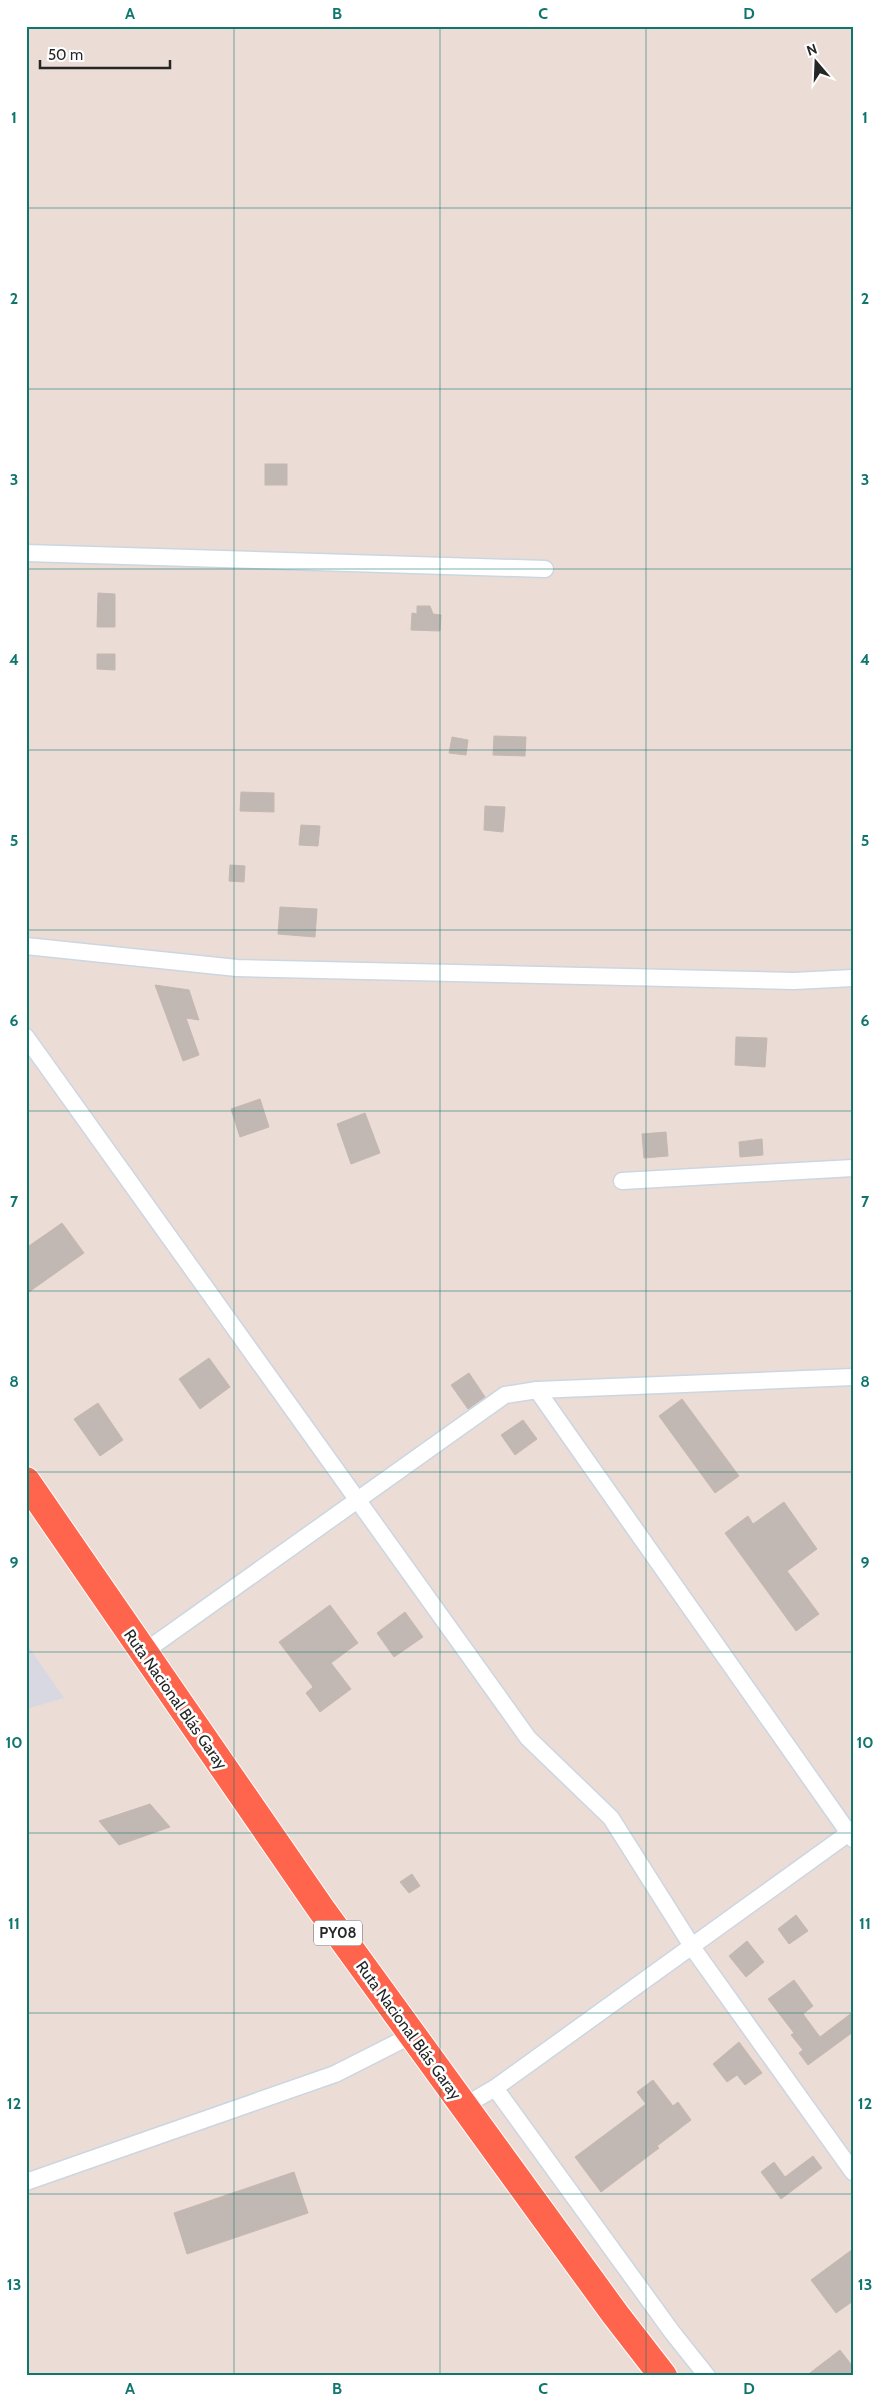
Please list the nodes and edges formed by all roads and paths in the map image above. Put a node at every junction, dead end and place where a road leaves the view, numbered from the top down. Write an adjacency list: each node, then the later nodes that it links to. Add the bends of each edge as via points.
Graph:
1 (26, 554): 2 (street)
2 (545, 570)
3 (26, 946): 4 (street, via 238,968 794,981)
4 (853, 978)
5 (26, 1037): 11 (street)
6 (853, 1168): 7 (street)
7 (622, 1181)
8 (853, 1377): 9 (street)
9 (537, 1390): 11 (street, via 505,1395); 13 (street)
10 (26, 1481): 12 (highway, Ruta Nacional Blás Garay / PY08)
11 (358, 1500): 12 (street); 14 (street, via 528,1738 611,1818)
12 (144, 1652): 15 (highway, Ruta Nacional Blás Garay / PY08)
13 (851, 1834): 14 (street)
14 (692, 1945): 16 (street); 18 (street)
15 (412, 2035): 17 (highway, Ruta Nacional Blás Garay / PY08); 19 (street, via 335,2074)
16 (495, 2088): 17 (street); 21 (street)
17 (464, 2106): 20 (highway, Ruta Nacional Blás Garay / PY08)
18 (853, 2172)
19 (26, 2182)
20 (663, 2376)
21 (707, 2376)

